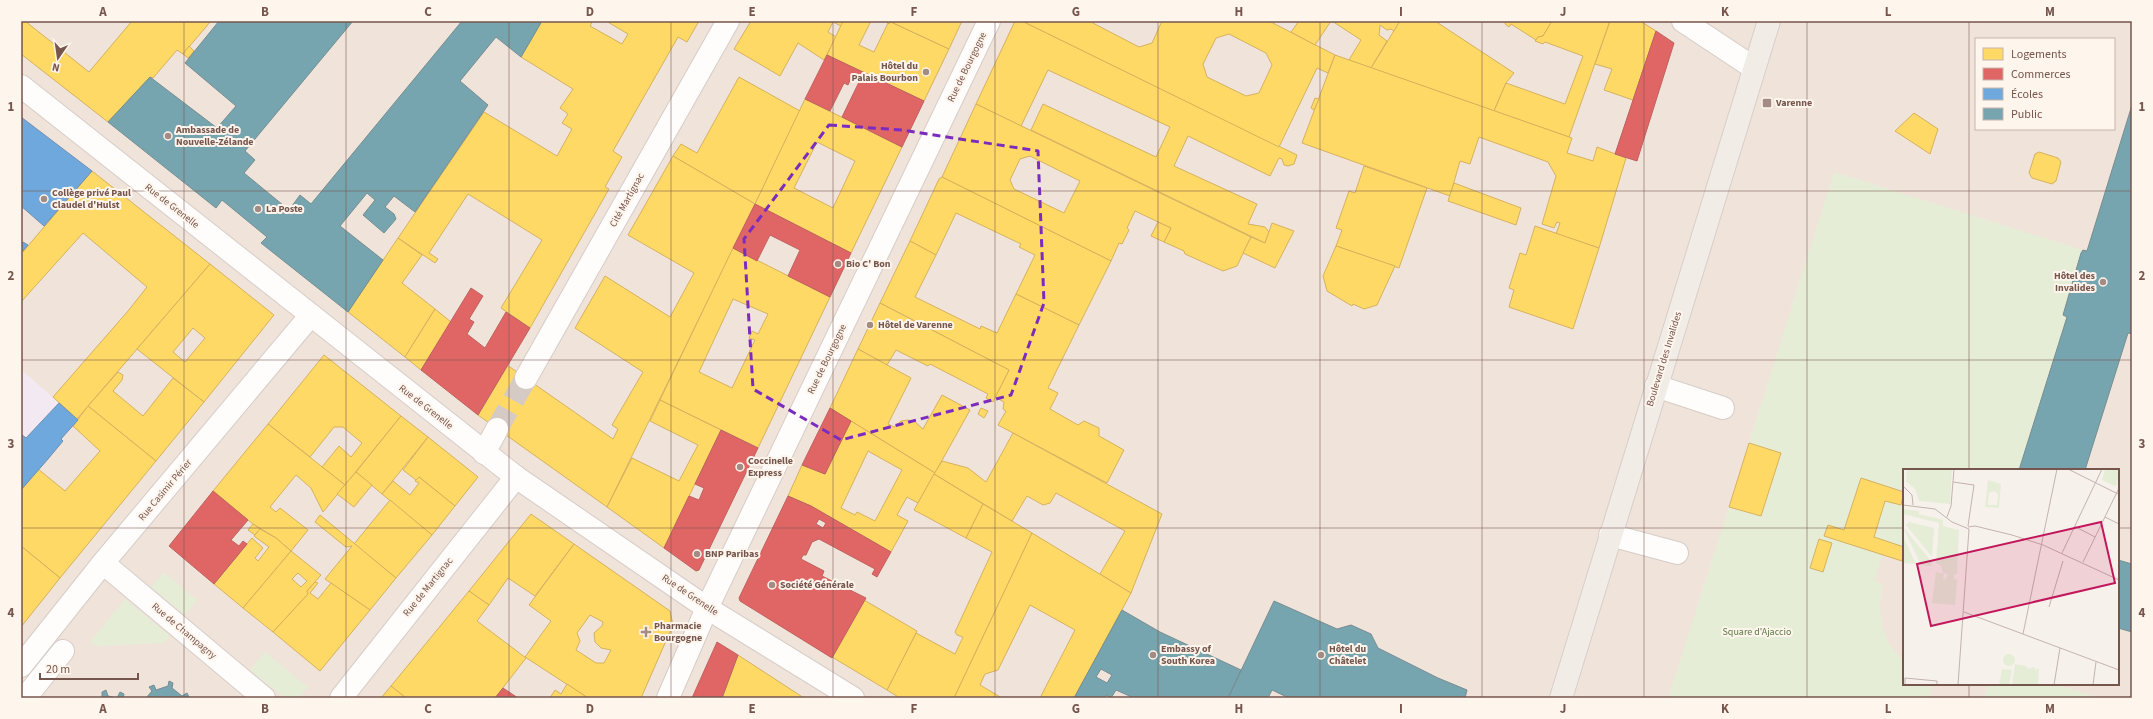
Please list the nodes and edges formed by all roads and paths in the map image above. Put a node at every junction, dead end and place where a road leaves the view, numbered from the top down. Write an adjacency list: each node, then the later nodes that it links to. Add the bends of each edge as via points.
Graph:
1 (728, 21): 8 (street, Cité Martignac)
2 (989, 21): 17 (street, Rue de Bourgogne)
3 (1683, 21): 5 (street)
4 (1768, 21): 5 (main road, Boulevard des Invalides)
5 (1754, 68): 9 (main road, Boulevard des Invalides)
6 (21, 86): 7 (street, Rue de Grenelle)
7 (311, 316): 12 (street, Rue de Grenelle); 16 (street, Rue Casimir Périer)
8 (526, 378)
9 (1656, 386): 10 (street); 14 (main road, Boulevard des Invalides)
10 (1723, 408)
11 (497, 429): 12 (street)
12 (484, 453): 13 (street, Rue de Grenelle)
13 (516, 477): 17 (street, Rue de Grenelle); 22 (street, Rue de Martignac)
14 (1610, 535): 15 (street); 25 (main road, Boulevard des Invalides)
15 (1678, 553)
16 (103, 564): 19 (street, Rue Casimir Périer); 21 (street, Rue de Champagny)
17 (708, 608): 23 (street, Rue de Bourgogne); 24 (street, Rue de Grenelle)
18 (63, 651): 20 (street)
19 (21, 666)
20 (25, 698)
21 (264, 698)
22 (341, 698)
23 (668, 698)
24 (853, 698)
25 (1561, 698)

